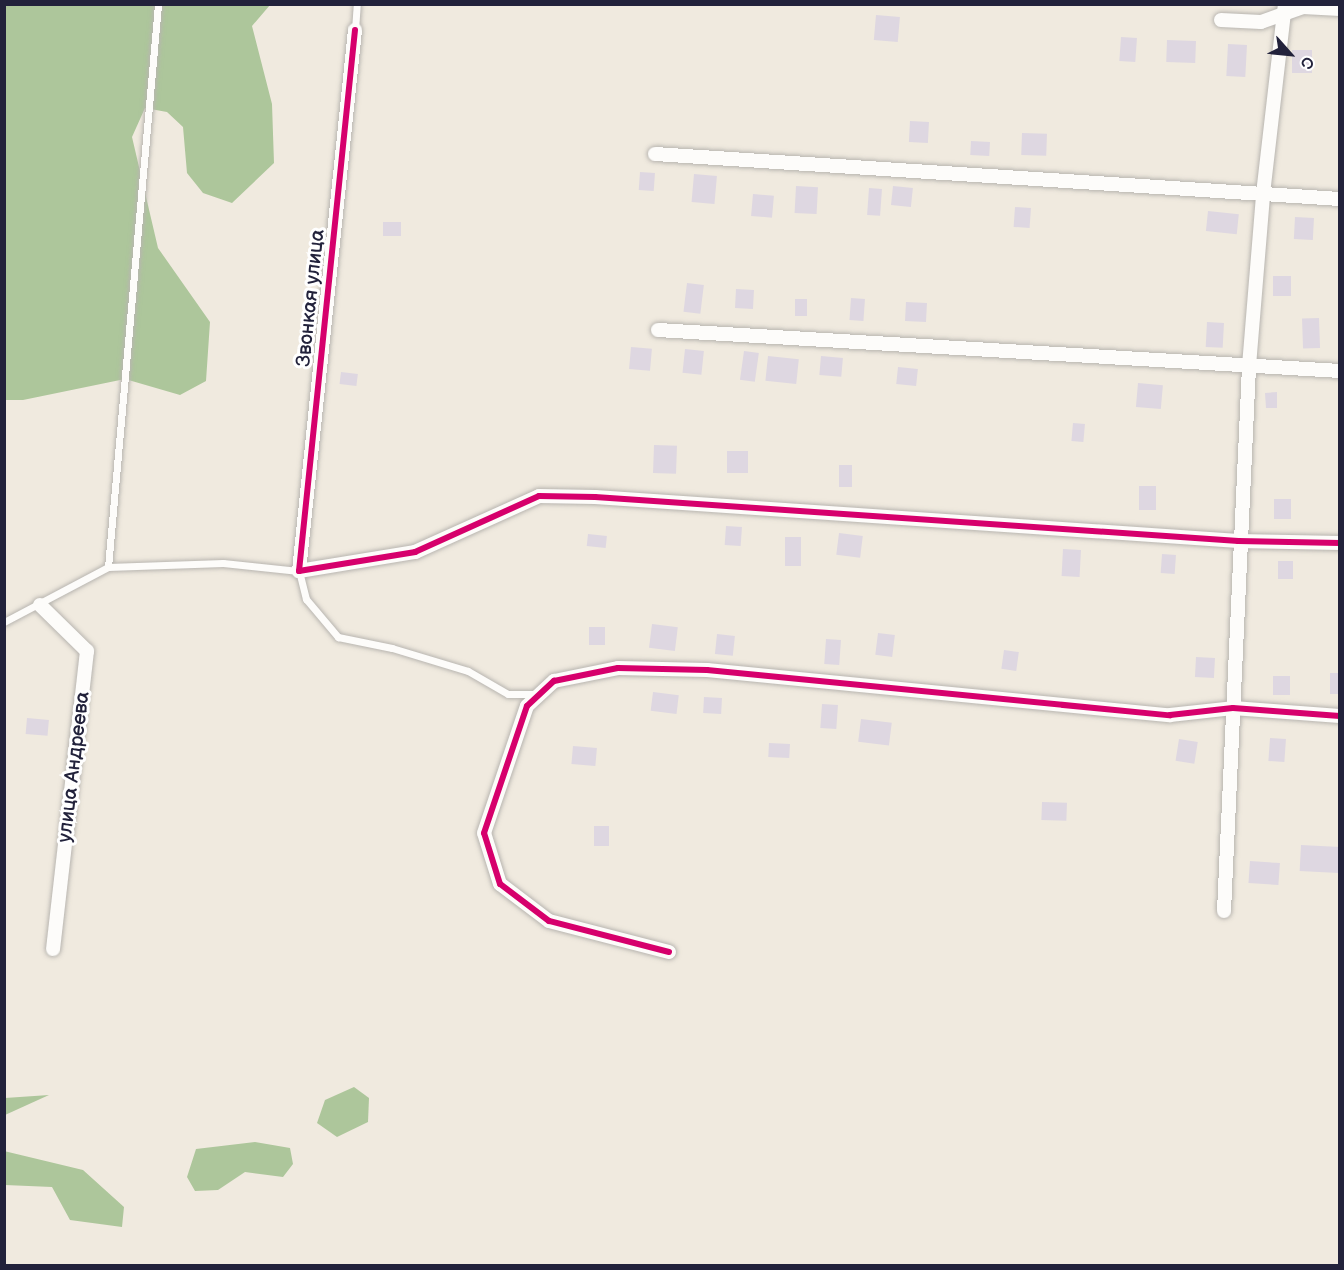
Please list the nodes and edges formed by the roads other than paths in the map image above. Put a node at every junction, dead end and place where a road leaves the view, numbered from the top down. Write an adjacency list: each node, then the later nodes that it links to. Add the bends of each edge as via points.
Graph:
1 (158, 4): 15 (lane)
2 (357, 4): 6 (lane)
3 (1284, 8): 4 (street); 5 (street, via 1261,22); 8 (street)
4 (1340, 9)
5 (1221, 20)
6 (355, 30): 16 (street, Звонкая улица)
7 (655, 154): 8 (street)
8 (1263, 194): 9 (street); 11 (street)
9 (1340, 199)
10 (658, 330): 11 (street)
11 (1249, 366): 12 (street); 13 (street)
12 (1340, 371)
13 (1238, 541): 14 (street); 16 (street, via 595,496 539,496 415,552); 20 (street)
14 (1340, 543)
15 (108, 567): 16 (lane, via 223,563); 17 (lane)
16 (299, 571): 19 (lane, via 306,599 338,637 392,648 468,671 508,694)
17 (40, 605): 18 (lane); 23 (street, улица Андреева, via 87,651)
18 (4, 622)
19 (540, 694): 20 (street, via 554,681 618,668 707,670 1170,715); 24 (street, via 527,706 484,833 500,884 549,921)
20 (1233, 708): 21 (street); 22 (street)
21 (1340, 716)
22 (1224, 911)
23 (53, 950)
24 (669, 952)

